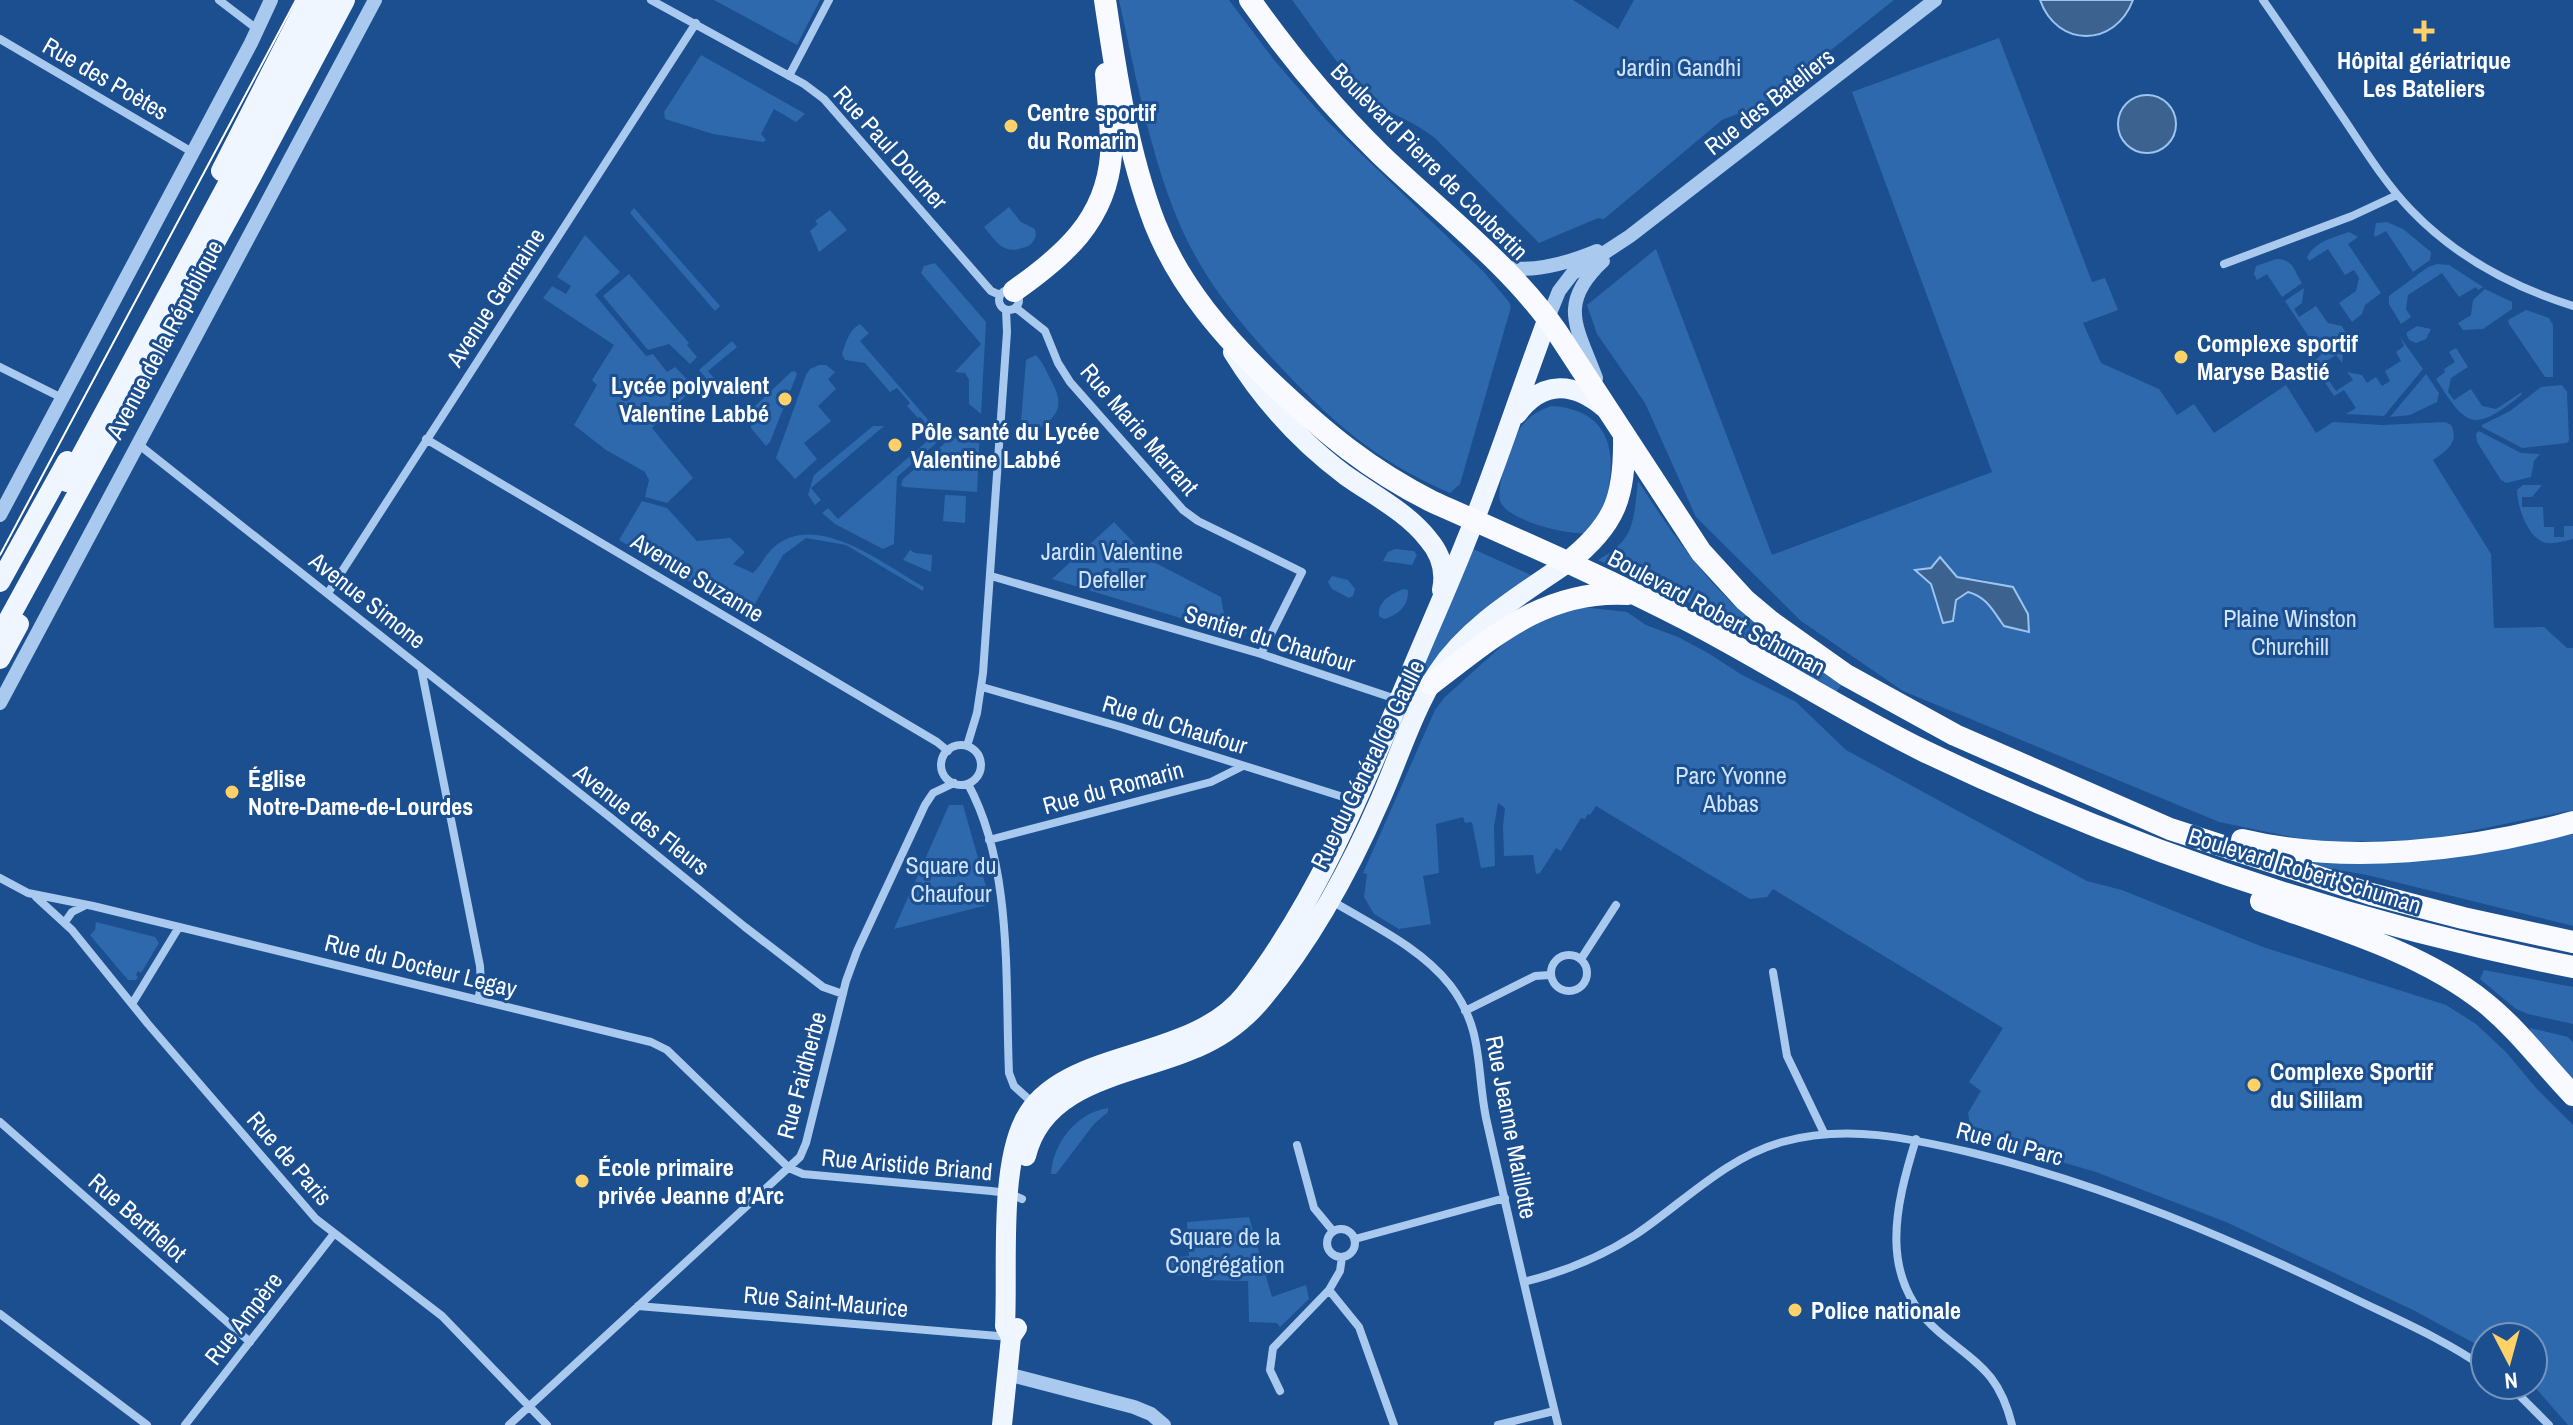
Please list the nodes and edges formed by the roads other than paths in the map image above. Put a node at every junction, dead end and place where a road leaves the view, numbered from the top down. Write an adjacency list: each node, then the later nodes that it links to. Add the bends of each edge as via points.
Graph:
1 (219, 0): 15 (street)
2 (271, 0): 15 (street)
3 (308, 0): 28 (main road, via 145,316)
4 (327, 0): 28 (main road, Avenue de la République)
5 (345, 0): 38 (main road, Avenue de la République)
6 (375, 0): 35 (street, Avenue de la République)
7 (651, 0): 12 (street, Rue Paul Doumer)
8 (829, 0): 17 (street)
9 (1250, 0): 22 (highway, Boulevard Pierre de Coubertin, via 1333,104)
10 (1935, 0): 20 (street, Rue des Bateliers)
11 (2263, 0): 19 (street)
12 (667, 4): 14 (street, Rue Paul Doumer)
13 (1106, 4): 23 (highway, via 1111,153 1102,197 1072,246); 26 (highway, Boulevard Robert Schuman, via 1142,188 1172,259)
14 (696, 23): 17 (street, Rue Paul Doumer); 34 (street, Avenue Germaine)
15 (257, 29): 18 (street)
16 (0, 39): 18 (street, Rue des Poètes)
17 (789, 76): 23 (street, Rue Paul Doumer, via 831,106 991,291)
18 (192, 152): 29 (street)
19 (2397, 195): 21 (street); 24 (street, via 2440,235 2492,271)
20 (1630, 236): 22 (street, Rue des Bateliers, via 1550,265); 25 (street, Rue des Bateliers, via 1568,278); 30 (street, Rue des Bateliers, via 1587,277 1575,302 1578,332)
21 (2224, 264)
22 (1498, 266): 25 (highway, Boulevard Pierre de Coubertin)
23 (1009, 301): 40 (street); 47 (street, Rue Marie Marrant, via 1045,331 1076,390 1183,510 1302,572)
24 (2573, 306)
25 (1548, 318): 30 (highway, Boulevard Robert Schuman); 31 (main road)
26 (1217, 326): 37 (highway, Boulevard Robert Schuman, via 1344,448 1404,487); 45 (main road, via 1251,380 1300,435 1429,539 1443,572)
27 (0, 367): 29 (street)
28 (126, 372): 33 (main road, Avenue de la République)
29 (62, 398): 36 (street)
30 (1609, 412): 31 (main road, via 1585,394 1548,389 1524,405); 32 (highway, Boulevard Robert Schuman)
31 (1506, 430): 37 (main road)
32 (1624, 436): 39 (highway, via 1623,476 1610,517 1596,538); 61 (highway, Boulevard Robert Schuman, via 1701,552 1745,600 1809,650 1955,735)
33 (90, 439): 41 (main road, via 62,468); 44 (main road, Avenue de la République)
34 (426, 439): 42 (street, Avenue Germaine); 55 (street, Avenue Suzanne)
35 (137, 443): 42 (street, Avenue Simone); 53 (street, Avenue de la République)
36 (0, 515)
37 (1474, 520): 39 (highway, Boulevard Robert Schuman); 45 (main road, Rue du Général de Gaulle)
38 (53, 535): 46 (main road, Avenue de la République); 48 (main road, via 33,597)
39 (1567, 563): 43 (highway, Boulevard Robert Schuman); 50 (main road, Rue du Général de Gaulle, via 1474,631)
40 (991, 576): 47 (street, Sentier du Chaufour); 51 (street)
41 (0, 582)
42 (328, 593): 49 (street, Avenue Simone)
43 (1633, 594): 50 (highway, via 1583,596 1547,605); 60 (highway, Boulevard Robert Schuman, via 1874,725)
44 (0, 607)
45 (1437, 610): 52 (main road, Rue du Général de Gaulle)
46 (0, 635)
47 (1261, 654): 52 (street, Sentier du Chaufour)
48 (0, 659)
49 (421, 667): 76 (street, Avenue des Fleurs, via 823,987); 77 (street, Avenue Simone, via 480,966)
50 (1431, 684): 66 (main road, Rue du Général de Gaulle, via 1374,815)
51 (982, 687): 54 (street); 56 (street, Rue du Chaufour)
52 (1399, 700): 59 (main road, Rue du Général de Gaulle); 66 (street, Rue du Général de Gaulle, via 1395,731 1323,889)
53 (0, 703)
54 (967, 746): 55 (street); 58 (street, via 981,762 978,776)
55 (948, 751): 57 (street, via 943,771)
56 (1243, 766): 59 (street, Rue du Chaufour); 63 (street, Rue du Romarin, via 1211,782)
57 (954, 783): 58 (street); 76 (street, Rue Faidherbe, via 933,793 925,805 857,951)
58 (968, 784): 63 (street)
59 (1356, 801): 81 (main road, Rue du Général de Gaulle, via 1315,887 1230,1011 1189,1036 1074,1077 1053,1089)
60 (2059, 812): 73 (highway, Boulevard Robert Schuman, via 2276,891 2430,936); 80 (highway, via 2164,865 2392,951 2457,983 2506,1021)
61 (2138, 816): 62 (highway, via 2271,847 2318,852 2423,850); 71 (highway, Boulevard Robert Schuman, via 2358,890)
62 (2573, 822)
63 (989, 840): 81 (street, via 1002,905 1009,1073 1014,1086)
64 (0, 878): 65 (street, Rue du Docteur Legay)
65 (28, 893): 67 (street, Rue du Docteur Legay); 69 (street, Rue de Paris)
66 (1329, 900): 79 (street, Rue Jeanne Maillotte, via 1433,968); 81 (main road, Rue du Général de Gaulle, via 1271,988 1230,1030)
67 (87, 905): 69 (street); 70 (street, Rue du Docteur Legay)
68 (1616, 905): 72 (street)
69 (65, 922): 78 (street, Rue de Paris)
70 (179, 927): 77 (street, Rue du Docteur Legay); 78 (street)
71 (2573, 942)
72 (1581, 959): 75 (street, via 1563,955 1553,963); 75 (street, via 1587,975 1578,989 1560,989)
73 (2573, 967)
74 (1773, 972): 83 (street, via 1787,1056)
75 (1550, 975): 79 (street, via 1535,976)
76 (843, 994): 86 (street, Rue Faidherbe, via 806,1143)
77 (478, 1000): 86 (street, Rue du Docteur Legay, via 662,1047)
78 (132, 1004): 90 (street, Rue de Paris)
79 (1465, 1011): 88 (street, Rue Jeanne Maillotte, via 1479,1049 1483,1102)
80 (2573, 1095)
81 (1042, 1108): 87 (main road, Rue du Général de Gaulle, via 1024,1121 1015,1147)
82 (0, 1122): 98 (street, Rue Berthelot)
83 (1824, 1133): 84 (street, Rue du Parc); 93 (street, Rue du Parc, via 1737,1160 1614,1248)
84 (1916, 1139): 99 (street, Rue du Parc, via 2061,1176 2157,1211 2277,1261); 114 (street, via 1897,1227 1903,1282 1927,1320 1991,1376)
85 (1297, 1145): 89 (street, via 1314,1208)
86 (789, 1168): 87 (street, Rue Aristide Briand, via 812,1177); 95 (street, Rue Faidherbe)
87 (1015, 1196): 97 (main road, Rue du Général de Gaulle, via 1005,1326)
88 (1505, 1198): 91 (street); 93 (street, Rue Jeanne Maillotte)
89 (1333, 1231): 91 (street, via 1346,1230); 92 (street, via 1328,1247)
90 (333, 1235): 98 (street, Rue Ampère); 103 (street, Rue de Paris, via 442,1316)
91 (1355, 1239): 92 (street, via 1353,1251)
92 (1342, 1257): 94 (street)
93 (1524, 1282): 104 (street, Rue Jeanne Maillotte)
94 (1329, 1290): 101 (street, via 1273,1348 1270,1370); 111 (street, via 1359,1327)
95 (638, 1306): 97 (street, Rue Saint-Maurice); 103 (street, Rue Faidherbe)
96 (0, 1314): 105 (street)
97 (1011, 1337): 100 (main road, Rue du Général de Gaulle)
98 (250, 1342): 106 (street, Rue Ampère)
99 (2469, 1358)
100 (1007, 1374): 109 (main road, Rue du Général de Gaulle); 110 (street, via 1134,1407)
101 (1280, 1391)
102 (2525, 1401): 115 (street)
103 (529, 1406): 107 (street, Rue Faidherbe); 108 (street, Rue de Paris)
104 (1554, 1411): 112 (street); 113 (street, Rue Jeanne Maillotte)
105 (147, 1425)
106 (185, 1425)
107 (509, 1425)
108 (547, 1425)
109 (1002, 1425)
110 (1164, 1425)
111 (1394, 1425)
112 (1498, 1425)
113 (1558, 1425)
114 (2012, 1425)
115 (2549, 1425)

